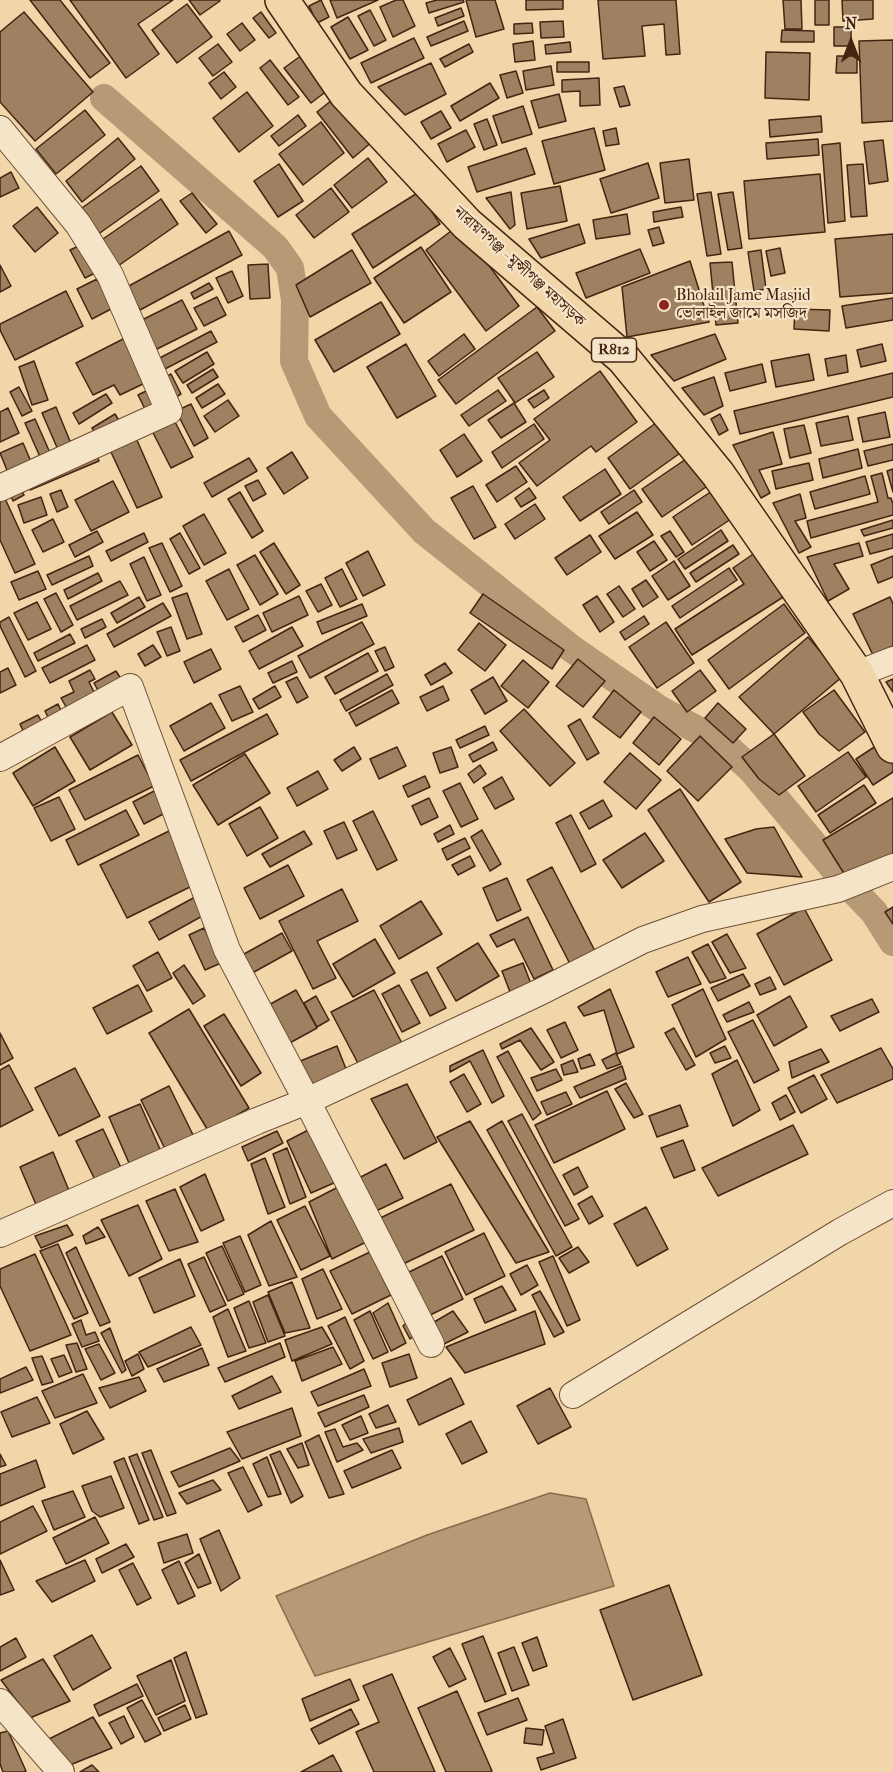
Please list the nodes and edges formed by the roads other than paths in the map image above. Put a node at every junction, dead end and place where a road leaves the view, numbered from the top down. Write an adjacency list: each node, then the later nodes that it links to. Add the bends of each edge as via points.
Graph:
1 (282, 0): 5 (main road, নারায়ণগঞ্জ - মুন্সীগঞ্জ মহাসড়ক / R812, via 346,94 467,224 623,358 718,474)
2 (0, 129): 3 (street, via 78,224 110,275 169,411)
3 (0, 488)
4 (893, 660): 5 (street)
5 (857, 674): 6 (main road, নারায়ণগঞ্জ - মুন্সীগঞ্জ মহাসড়ক / R812)
6 (893, 746)
7 (0, 758): 9 (street, via 130,687 227,950)
8 (893, 867): 9 (street, via 837,889 702,919 643,940)
9 (307, 1101): 11 (street); 12 (street)
10 (893, 1203): 13 (street)
11 (0, 1233)
12 (431, 1344)
13 (573, 1395)
14 (0, 1702): 15 (street)
15 (61, 1772)

